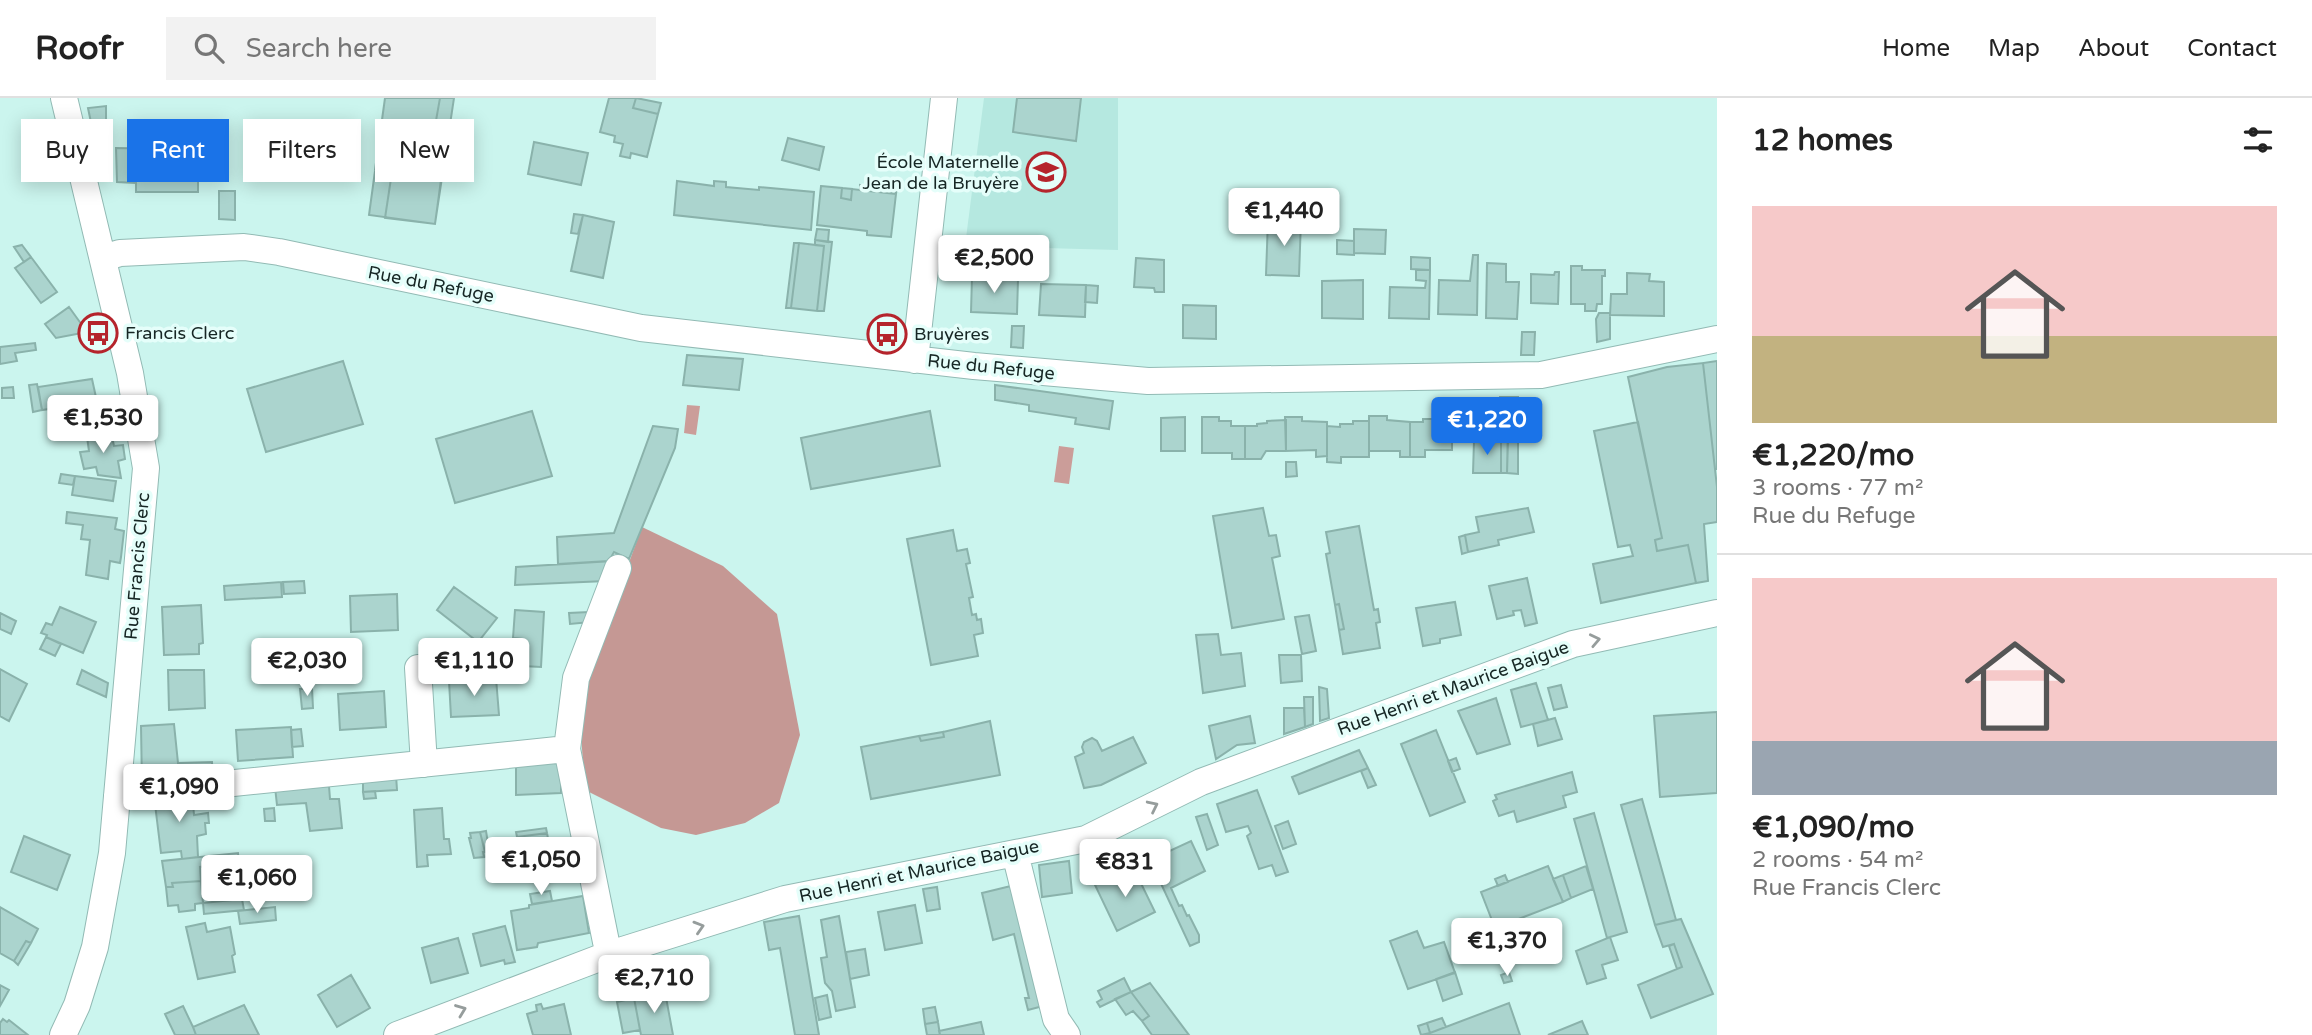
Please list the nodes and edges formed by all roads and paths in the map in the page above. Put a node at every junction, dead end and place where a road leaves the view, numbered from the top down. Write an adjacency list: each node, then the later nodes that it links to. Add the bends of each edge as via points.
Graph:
1 (64, 98): 3 (street, Rue Francis Clerc)
2 (944, 98): 5 (street)
3 (103, 258): 5 (street, Rue du Refuge, via 120,253 244,247 641,328); 11 (street, Rue Francis Clerc, via 146,468)
4 (1717, 339): 5 (street, Rue du Refuge, via 1541,375 1149,381)
5 (915, 360)
6 (618, 568): 9 (street, via 576,678)
7 (1717, 613): 12 (street, Rue Henri et Maurice Baigue, one-way to 7, via 1086,839 1201,782 1573,644)
8 (418, 668): 10 (street)
9 (567, 749): 10 (street); 13 (street)
10 (424, 764): 11 (street)
11 (117, 795): 14 (street, Rue Francis Clerc, via 95,947)
12 (1015, 853): 13 (street, Rue Henri et Maurice Baigue, one-way to 12, via 785,899); 16 (street, via 1056,1019)
13 (610, 954): 15 (street, Rue Henri et Maurice Baigue, one-way to 13)
14 (63, 1035)
15 (397, 1035)
16 (1067, 1035)

